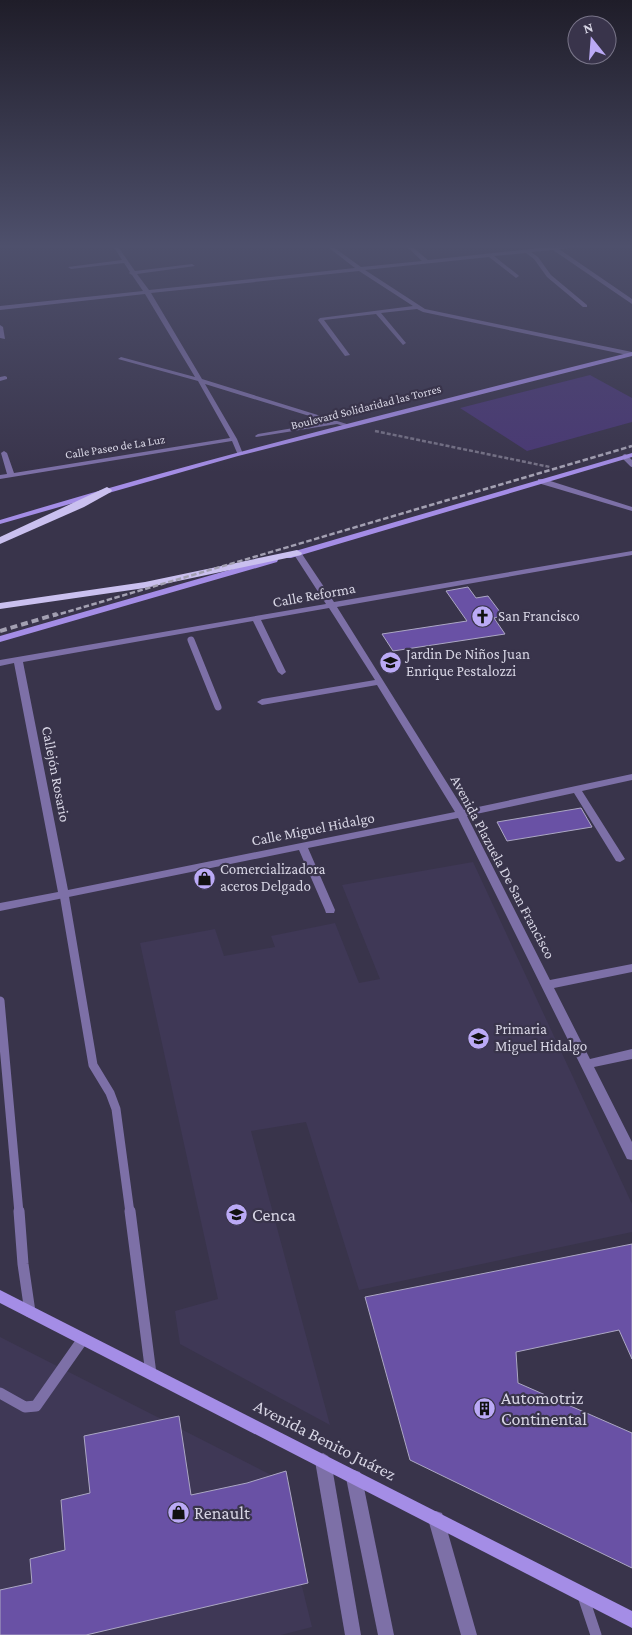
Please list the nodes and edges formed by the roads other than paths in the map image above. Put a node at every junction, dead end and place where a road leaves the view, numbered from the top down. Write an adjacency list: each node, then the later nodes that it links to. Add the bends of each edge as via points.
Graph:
1 (164, 320): 11 (street)
2 (321, 320): 9 (street)
3 (384, 320): 7 (street)
4 (470, 320): 8 (street)
5 (0, 327): 6 (street)
6 (3, 338)
7 (403, 343)
8 (632, 354): 13 (main road, Boulevard Solidaridad las Torres)
9 (347, 355)
10 (121, 360): 11 (street)
11 (200, 380): 12 (street); 15 (street)
12 (338, 423): 13 (street); 14 (street)
13 (347, 425): 17 (main road, Boulevard Solidaridad las Torres)
14 (258, 436)
15 (234, 439): 17 (street); 20 (street, Calle Paseo de La Luz)
16 (4, 453): 20 (street)
17 (240, 454): 23 (main road, Boulevard Solidaridad las Torres)
18 (628, 456): 19 (lane); 22 (main road)
19 (632, 464)
20 (11, 476): 21 (street, Calle Paseo de La Luz)
21 (0, 477)
22 (540, 481): 24 (street); 28 (main road)
23 (107, 490): 25 (main road, Boulevard Solidaridad las Torres); 26 (highway, Boulevard Solidaridad las Torres)
24 (632, 509)
25 (0, 522)
26 (0, 541)
27 (632, 552): 30 (street, Calle Reforma)
28 (297, 553): 29 (highway, via 145,585); 30 (street, Avenida Plazuela De San Francisco); 33 (main road)
29 (0, 606)
30 (333, 606): 31 (street, Calle Reforma); 37 (street, Avenida Plazuela De San Francisco)
31 (256, 619): 32 (street, Calle Reforma); 36 (street)
32 (189, 636): 34 (street, Calle Reforma); 39 (lane)
33 (0, 639)
34 (18, 660): 35 (street, Calle Reforma); 45 (street, Callejón Rosario)
35 (0, 663)
36 (282, 672)
37 (380, 682): 38 (street); 42 (street, Avenida Plazuela De San Francisco)
38 (262, 702)
39 (218, 707)
40 (632, 777): 41 (street, Calle Miguel Hidalgo)
41 (577, 790): 42 (street, Calle Miguel Hidalgo); 44 (street)
42 (462, 814): 43 (street, Calle Miguel Hidalgo); 49 (street, Avenida Plazuela De San Francisco)
43 (302, 846): 45 (street, Calle Miguel Hidalgo); 47 (street)
44 (620, 859)
45 (64, 894): 46 (street, Calle Miguel Hidalgo); 57 (lane, via 93,1065 116,1109)
46 (0, 907)
47 (330, 910)
48 (632, 968): 49 (street)
49 (548, 985): 52 (street, Avenida Plazuela De San Francisco)
50 (0, 1001): 55 (lane)
51 (632, 1054): 52 (street)
52 (586, 1064): 53 (street, Avenida Plazuela De San Francisco)
53 (632, 1155)
54 (0, 1296): 55 (main road, Avenida Benito Juárez)
55 (30, 1312): 56 (main road, Avenida Benito Juárez)
56 (83, 1339): 57 (main road, Avenida Benito Juárez); 58 (lane, via 36,1406 25,1407)
57 (151, 1374): 59 (main road, Avenida Benito Juárez)
58 (0, 1393)
59 (323, 1461): 60 (main road, Avenida Benito Juárez); 65 (street)
60 (354, 1478): 61 (main road, Avenida Benito Juárez); 64 (street)
61 (436, 1519): 62 (main road, Avenida Benito Juárez); 66 (street)
62 (582, 1594): 63 (main road, Avenida Benito Juárez); 67 (lane)
63 (632, 1620)
64 (384, 1634)
65 (353, 1635)
66 (469, 1635)
67 (596, 1635)

